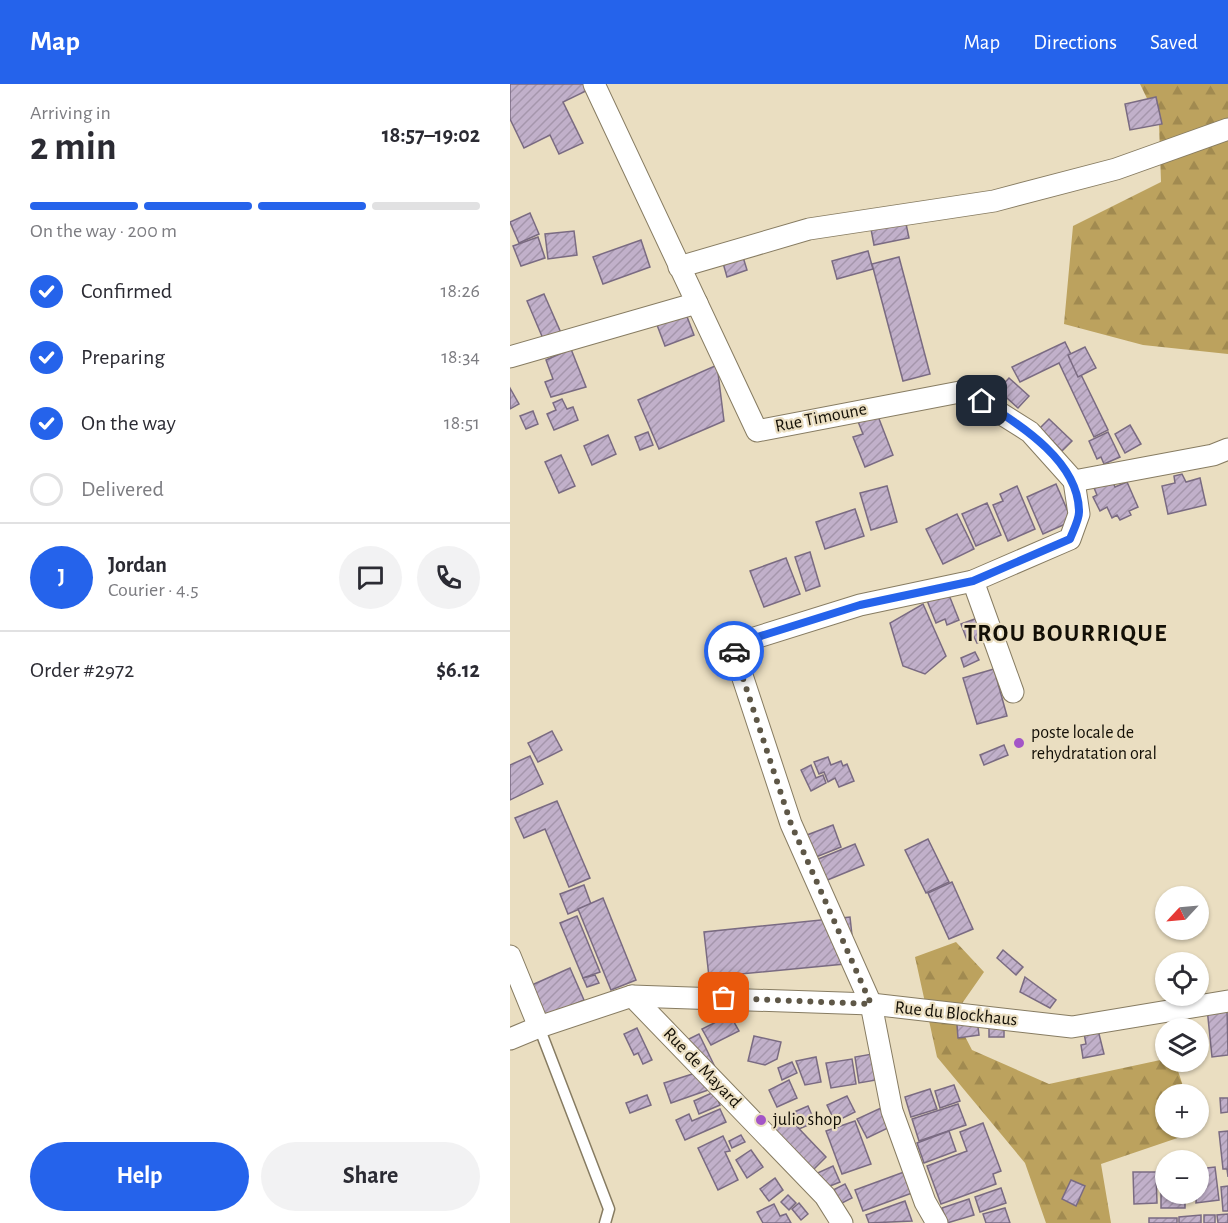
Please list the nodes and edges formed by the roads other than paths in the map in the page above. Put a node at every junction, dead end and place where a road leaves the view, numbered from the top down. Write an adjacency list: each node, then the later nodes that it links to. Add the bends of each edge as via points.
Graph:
1 (594, 84): 3 (street, Rue Timoune)
2 (1228, 129): 3 (street, via 1116,169 994,201 809,229)
3 (679, 267): 4 (street, Rue Timoune)
4 (697, 303): 5 (street); 7 (street, Rue Timoune, via 757,430 965,391 1030,432)
5 (510, 357)
6 (1228, 448): 7 (street, via 1213,455)
7 (1074, 481): 8 (street, via 1079,514 1070,539)
8 (973, 581): 9 (street); 13 (street, via 860,605 732,645 791,824)
9 (1013, 692)
10 (510, 957): 14 (street)
11 (632, 996): 13 (street, Rue du Blockhaus); 14 (street, Rue du Blockhaus); 17 (street, Rue de Mayard, via 825,1196)
12 (1228, 1001): 13 (street, Rue du Blockhaus, via 1072,1027)
13 (871, 1004): 18 (street, via 892,1111 921,1192)
14 (540, 1027): 15 (street, Rue du Blockhaus); 16 (lane, via 609,1209)
15 (510, 1040)
16 (605, 1223)
17 (842, 1223)
18 (937, 1223)

